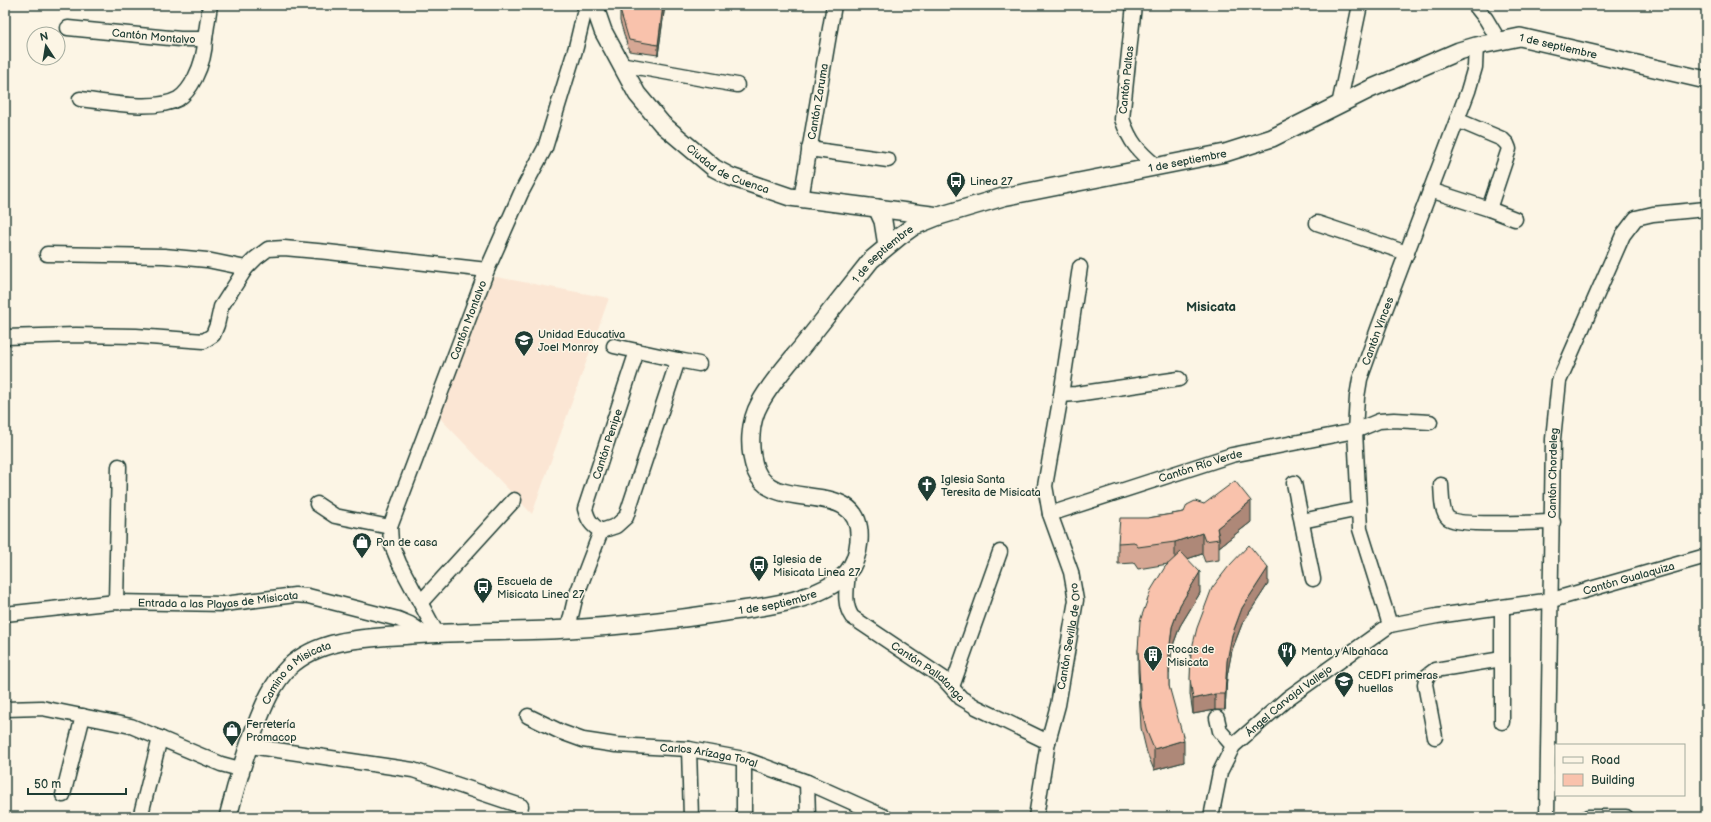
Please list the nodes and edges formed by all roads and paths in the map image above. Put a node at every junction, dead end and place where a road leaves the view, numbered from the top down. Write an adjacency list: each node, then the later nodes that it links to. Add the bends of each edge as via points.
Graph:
1 (210, 5): 9 (street, Cantón Montalvo)
2 (586, 5): 34 (street, Cantón Montalvo, via 546,148 521,194)
3 (594, 5): 12 (street, Ciudad de Cuenca, via 603,31)
4 (834, 5): 18 (street, Cantón Zaruma)
5 (1134, 5): 20 (street, Cantón Paltas, via 1122,119 1128,137)
6 (1360, 5): 16 (street)
7 (1475, 5): 10 (street)
8 (68, 28): 9 (street, Cantón Montalvo)
9 (205, 39): 15 (street, via 199,70 189,90 177,99 163,104 137,106)
10 (1500, 41): 11 (street, 1 de septiembre); 13 (street, 1 de septiembre, via 1520,37)
11 (1476, 46): 16 (street, 1 de septiembre, via 1370,89); 17 (street, Cantón Vinces, via 1475,68)
12 (620, 64): 14 (street); 22 (street, Ciudad de Cuenca, via 637,94 662,124 714,168 731,177)
13 (1706, 80)
14 (737, 85)
15 (80, 99)
16 (1338, 105): 20 (street, 1 de septiembre, via 1272,138 1225,153)
17 (1457, 120): 21 (street, Cantón Vinces); 24 (street, via 1502,139 1509,149)
18 (809, 149): 19 (street); 22 (street, Cantón Zaruma)
19 (888, 160)
20 (1156, 166): 26 (street, 1 de septiembre, via 1003,197)
21 (1430, 190): 24 (street); 30 (street, Cantón Vinces)
22 (800, 199): 23 (street, Ciudad de Cuenca)
23 (877, 208): 26 (street, Ciudad de Cuenca); 29 (street, via 883,221)
24 (1490, 209): 27 (street)
25 (1706, 209): 52 (street, Cantón Chordeleg, via 1636,218 1623,235 1559,381 1553,439)
26 (939, 216): 29 (street, 1 de septiembre, via 914,226)
27 (1515, 219)
28 (1317, 223): 30 (street)
29 (887, 246): 57 (street, 1 de septiembre, via 871,260 760,403 750,434 755,469 761,482 774,490 846,506 856,517 860,532 858,549)
30 (1407, 253): 43 (street, Cantón Vinces, via 1360,379)
31 (47, 254): 32 (street, via 164,256 207,260)
32 (246, 268): 34 (street, via 268,249 284,248); 35 (street, via 221,307 212,335 204,340 76,335)
33 (1080, 268): 41 (street, Cantón Sevilla de Oro)
34 (487, 270): 53 (street, Cantón Montalvo)
35 (5, 337)
36 (614, 346): 37 (street)
37 (637, 351): 38 (street); 54 (street, Cantón Penipe, via 585,509 587,518 593,526)
38 (678, 360): 39 (street); 54 (street, via 626,517 616,526)
39 (699, 364)
40 (1179, 379): 41 (street)
41 (1061, 395): 50 (street, Cantón Sevilla de Oro, via 1045,486)
42 (1430, 422): 43 (street, Cantón Río Verde, via 1379,421)
43 (1354, 431): 49 (street, Cantón Vinces); 50 (street, Cantón Río Verde, via 1232,455)
44 (118, 466): 60 (street)
45 (1294, 484): 51 (street)
46 (1441, 485): 52 (street, via 1444,512 1452,521)
47 (514, 500): 61 (street)
48 (317, 504): 53 (street, via 335,516)
49 (1359, 510): 51 (street); 64 (street, Cantón Vinces, via 1360,529)
50 (1050, 514): 76 (street, Cantón Sevilla de Oro, via 1071,572 1076,600 1058,705)
51 (1302, 521): 58 (street)
52 (1553, 522): 59 (street, Cantón Chordeleg)
53 (390, 527): 61 (street, Cantón Montalvo, via 391,543 399,563)
54 (601, 530): 65 (street, via 575,599)
55 (1000, 552): 68 (street)
56 (1706, 556): 59 (street, Cantón Gualaquiza)
57 (848, 572): 65 (street, 1 de septiembre, via 818,592 786,602 655,622); 68 (street, Cantón Pallatanga, via 846,601 847,610 852,617 943,678)
58 (1313, 579)
59 (1552, 600): 62 (street, Ángel Carvajal Vallejo); 93 (street, Cantón Chordeleg)
60 (116, 602): 63 (street, Entrada a las Playas de Misicata); 66 (street, Entrada a las Playas de Misicata, via 224,604 296,595 308,596 398,619)
61 (421, 602): 66 (street, Cantón Montalvo)
62 (1502, 608): 64 (street, Ángel Carvajal Vallejo); 67 (street)
63 (5, 614)
64 (1390, 625): 78 (street, Ángel Carvajal Vallejo, via 1288,698)
65 (568, 629): 66 (street, 1 de septiembre)
66 (431, 633): 77 (street, Camino a Misicata, via 336,643 298,660 278,679 266,700)
67 (1502, 659): 73 (street); 74 (street, via 1435,670 1427,676 1425,684)
68 (952, 687): 76 (street, Cantón Pallatanga, via 961,698 976,707)
69 (5, 709): 70 (street, via 42,708)
70 (83, 716): 75 (street, via 131,726); 83 (street)
71 (528, 716): 79 (street, Carlos Arízaga Toral, via 583,740 616,745)
72 (1217, 718): 78 (street, via 1220,731)
73 (1502, 722)
74 (1435, 737)
75 (160, 738): 81 (street, via 221,764); 85 (street)
76 (1048, 742): 91 (street, Cantón Sevilla de Oro)
77 (249, 746): 81 (street, Camino a Misicata); 84 (street, via 413,770)
78 (1233, 746): 92 (street, Ángel Carvajal Vallejo, via 1220,772)
79 (689, 749): 80 (street, Carlos Arízaga Toral); 87 (street)
80 (744, 759): 82 (street, Carlos Arízaga Toral); 88 (street)
81 (240, 769): 86 (street, Camino a Misicata)
82 (807, 782): 89 (street); 90 (street, Carlos Arízaga Toral)
83 (62, 795)
84 (521, 806)
85 (141, 814)
86 (228, 817)
87 (691, 817)
88 (744, 817)
89 (808, 817)
90 (885, 817)
91 (1036, 817)
92 (1211, 817)
93 (1548, 817)
94 (1588, 817): 95 (street)
95 (1626, 817)

